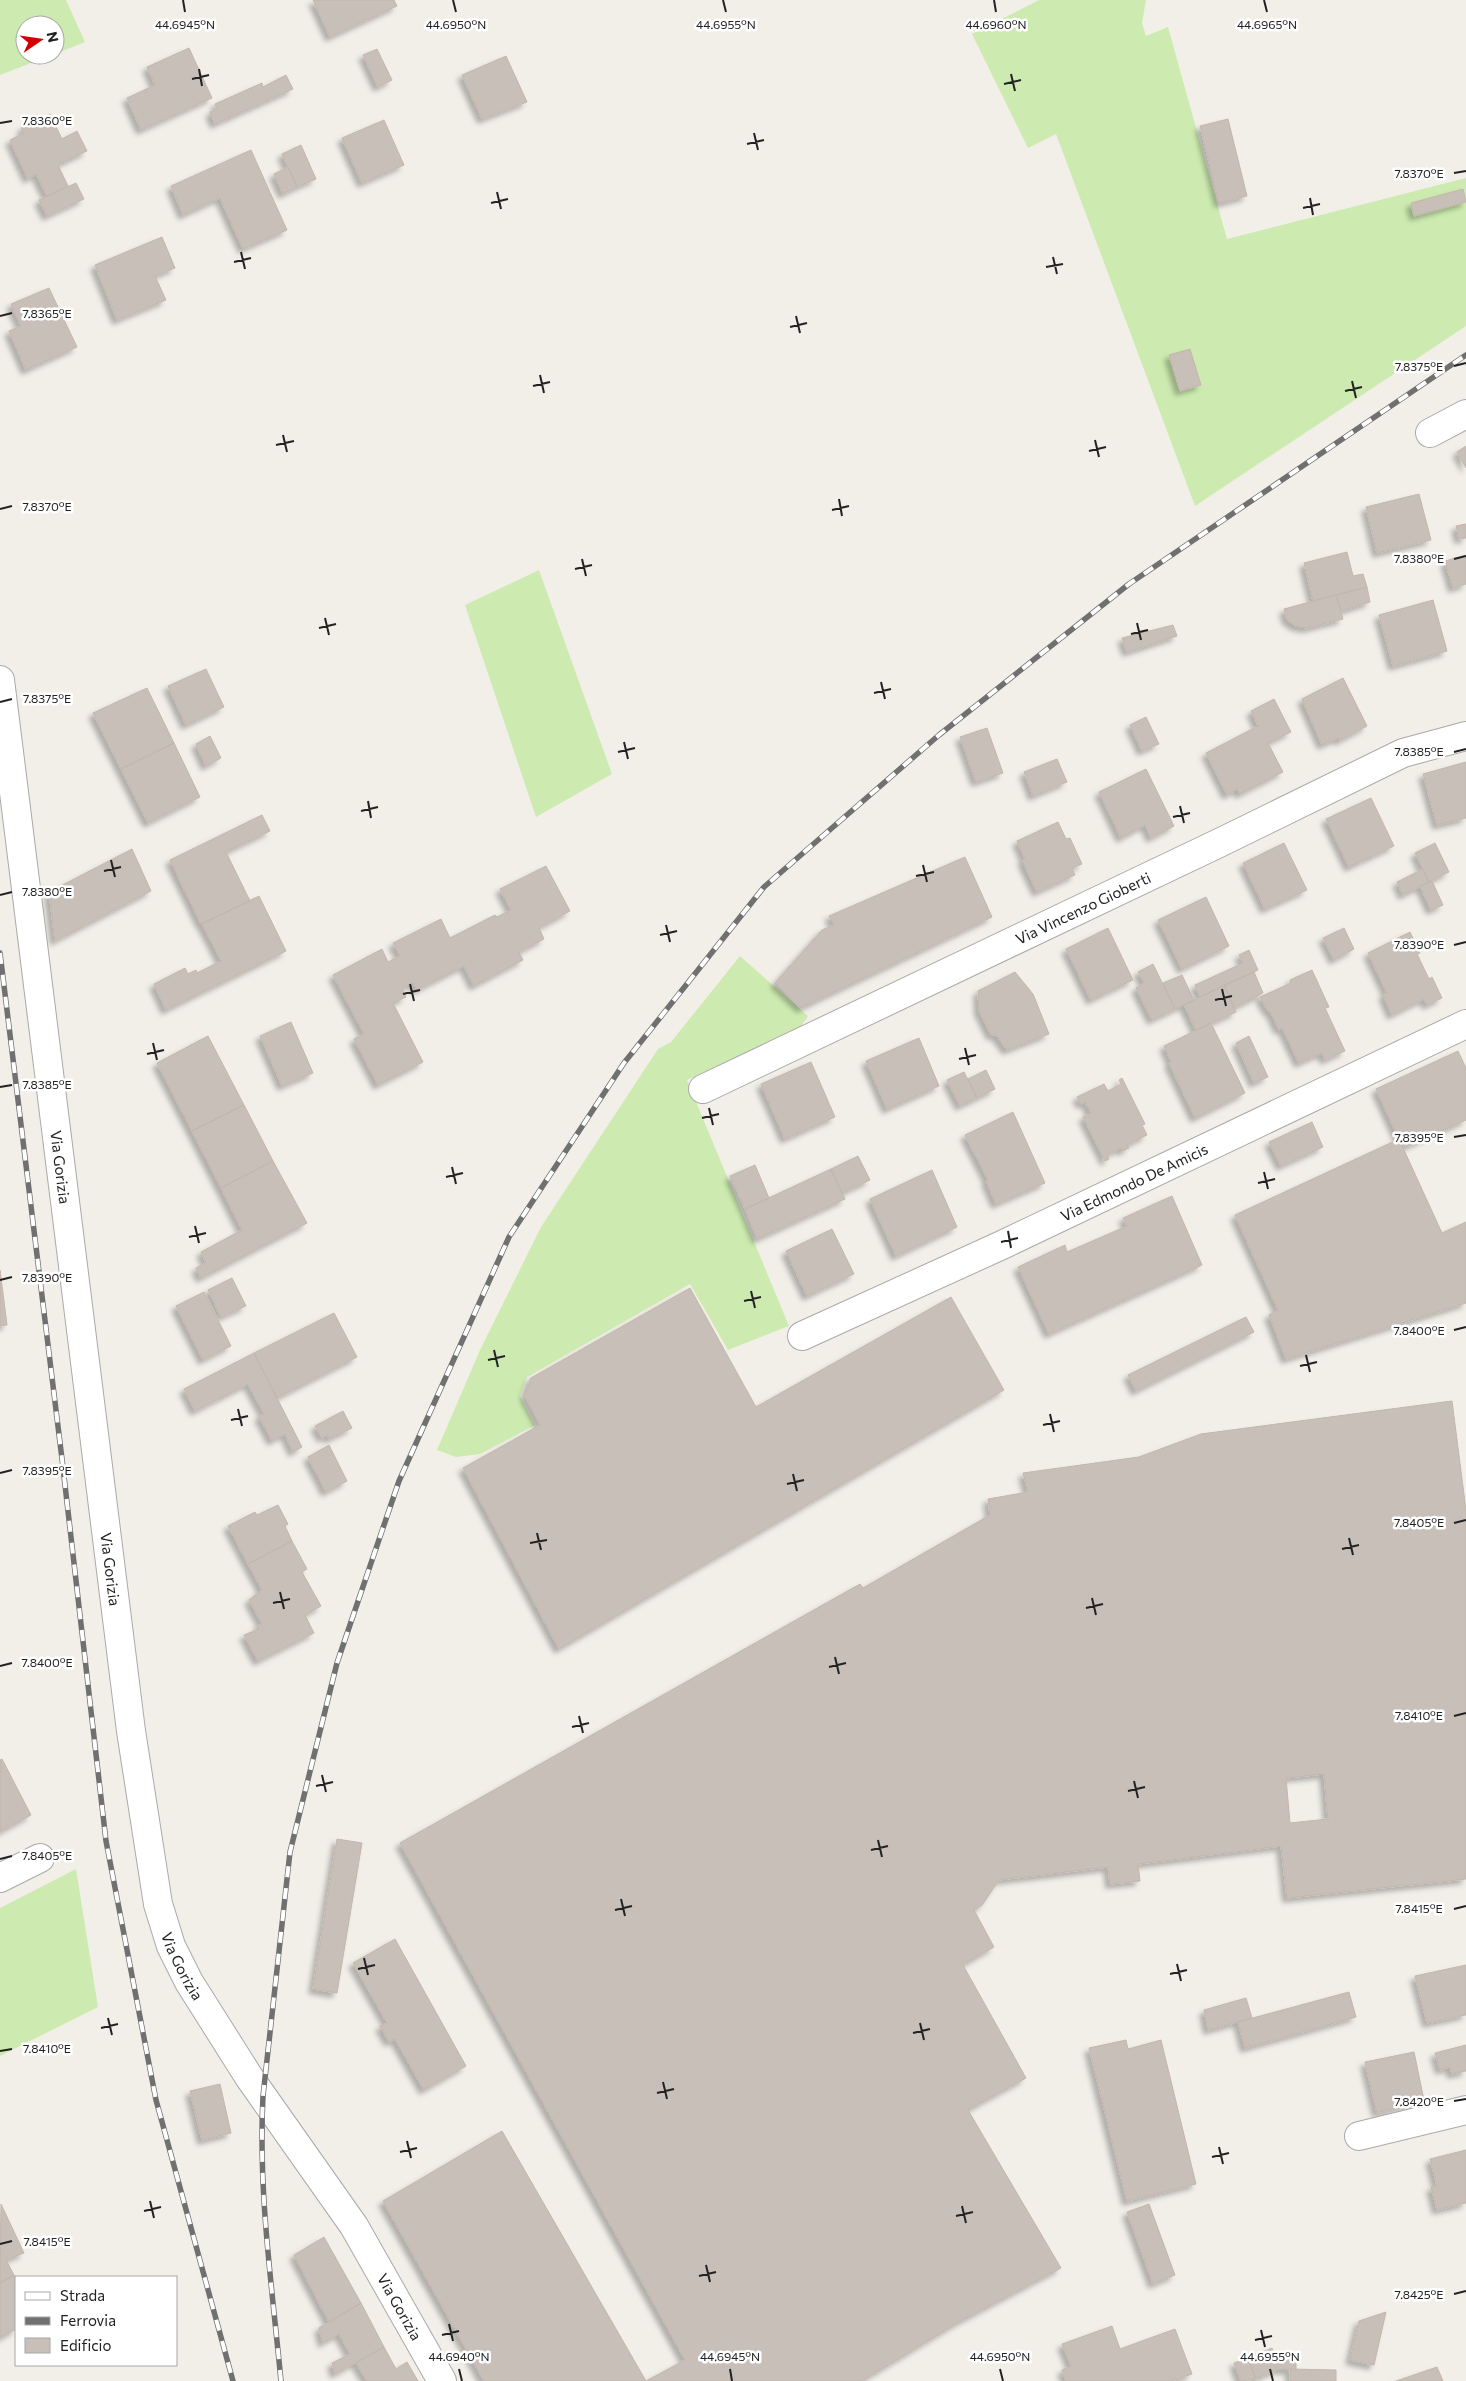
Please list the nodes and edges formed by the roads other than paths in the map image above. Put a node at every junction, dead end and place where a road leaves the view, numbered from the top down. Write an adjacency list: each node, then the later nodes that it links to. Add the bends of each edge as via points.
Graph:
1 (1466, 414): 2 (street)
2 (1430, 433)
3 (0, 680): 12 (street, Via Gorizia, via 131,1730 158,1904 171,1946 189,1982 249,2077 354,2226)
4 (1466, 736): 6 (street, Via Vincenzo Gioberti, via 1403,753)
5 (1466, 1024): 7 (street, Via Edmondo De Amicis, via 1002,1245)
6 (703, 1089)
7 (802, 1336)
8 (40, 1858): 9 (street)
9 (0, 1878)
10 (1466, 2110): 11 (street)
11 (1359, 2136)
12 (442, 2381)

